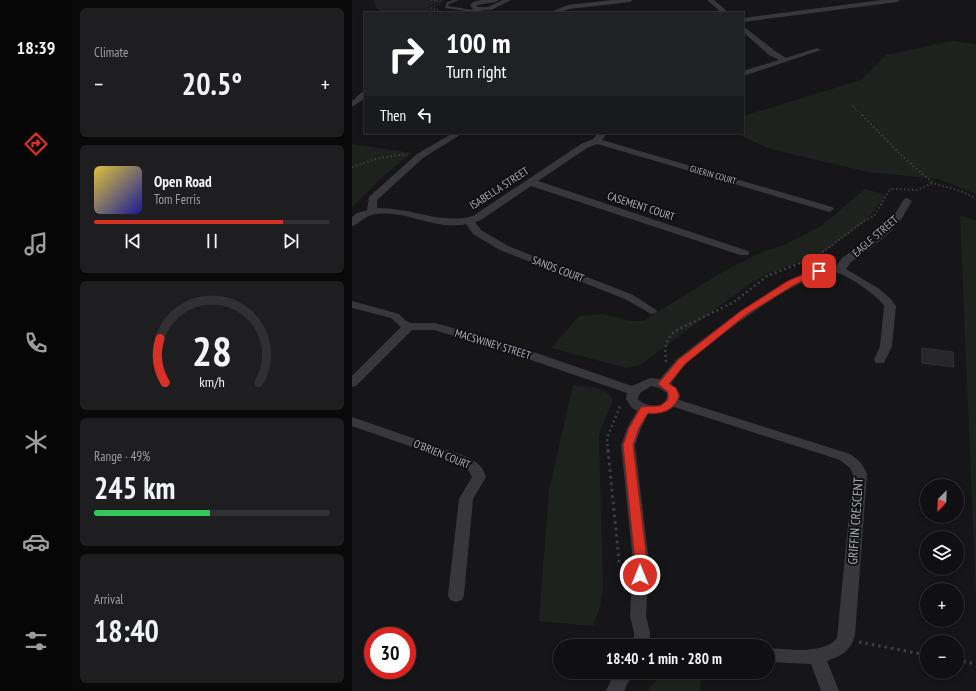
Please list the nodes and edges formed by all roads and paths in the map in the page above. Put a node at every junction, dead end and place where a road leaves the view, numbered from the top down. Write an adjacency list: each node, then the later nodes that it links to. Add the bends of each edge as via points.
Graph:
1 (457, 0): 7 (lane, via 448,3 446,7)
2 (496, 0): 7 (street, via 472,5 475,9)
3 (508, 0): 7 (street)
4 (630, 0): 8 (street, via 568,7)
5 (710, 0): 9 (street)
6 (897, 0): 10 (street)
7 (482, 10)
8 (555, 12)
9 (725, 12)
10 (744, 20)
11 (744, 29): 13 (street, via 772,54)
12 (817, 50): 13 (street)
13 (786, 60): 14 (street)
14 (744, 74)
15 (364, 95): 16 (street)
16 (352, 105)
17 (853, 106): 23 (path, via 903,158)
18 (457, 134): 20 (street)
19 (600, 137): 22 (street, ISABELLA STREET); 26 (street, GUERIN COURT)
20 (420, 156): 21 (path, via 383,156); 27 (street, via 372,200)
21 (352, 167)
22 (530, 182): 28 (street, ISABELLA STREET); 30 (street, CASEMENT COURT)
23 (933, 183): 24 (path, via 963,192); 36 (path, via 917,190 892,190 872,217 816,256 767,276 734,302 675,331 665,344 667,359)
24 (976, 199)
25 (907, 201): 31 (street, EAGLE STREET, via 892,224)
26 (829, 209)
27 (372, 211): 28 (street, ISABELLA STREET, via 454,222); 29 (street, via 361,215)
28 (469, 221): 33 (street, SANDS COURT, via 477,232 504,248 629,297)
29 (352, 223)
30 (744, 253)
31 (838, 269): 35 (street, via 888,301 890,306 886,346); 38 (street, via 819,271 791,283 744,313 681,362)
32 (352, 304): 34 (street, via 395,316)
33 (651, 311)
34 (409, 326): 37 (street); 39 (street, MACSWINEY STREET, via 435,327 504,346)
35 (880, 360)
36 (664, 365)
37 (352, 383)
38 (663, 384): 39 (street, via 650,382); 40 (street, via 672,390)
39 (628, 389): 41 (street, via 634,402); 43 (path, via 616,396 621,405 607,438 619,561)
40 (672, 402): 41 (street, via 663,408); 46 (street, GRIFFIN CRESCENT, via 845,457 856,465 860,474)
41 (645, 409): 43 (street, via 628,445)
42 (352, 421): 44 (street, O'BRIEN COURT, via 457,458 477,469 479,477 466,499)
43 (641, 562): 45 (street, via 638,616)
44 (456, 595)
45 (642, 639)
46 (846, 639): 47 (path); 49 (street, via 841,647 833,652)
47 (920, 654)
48 (775, 655): 49 (street)
49 (816, 656): 54 (street)
50 (964, 661): 51 (path)
51 (976, 664)
52 (621, 679): 53 (street)
53 (615, 691)
54 (830, 691)

